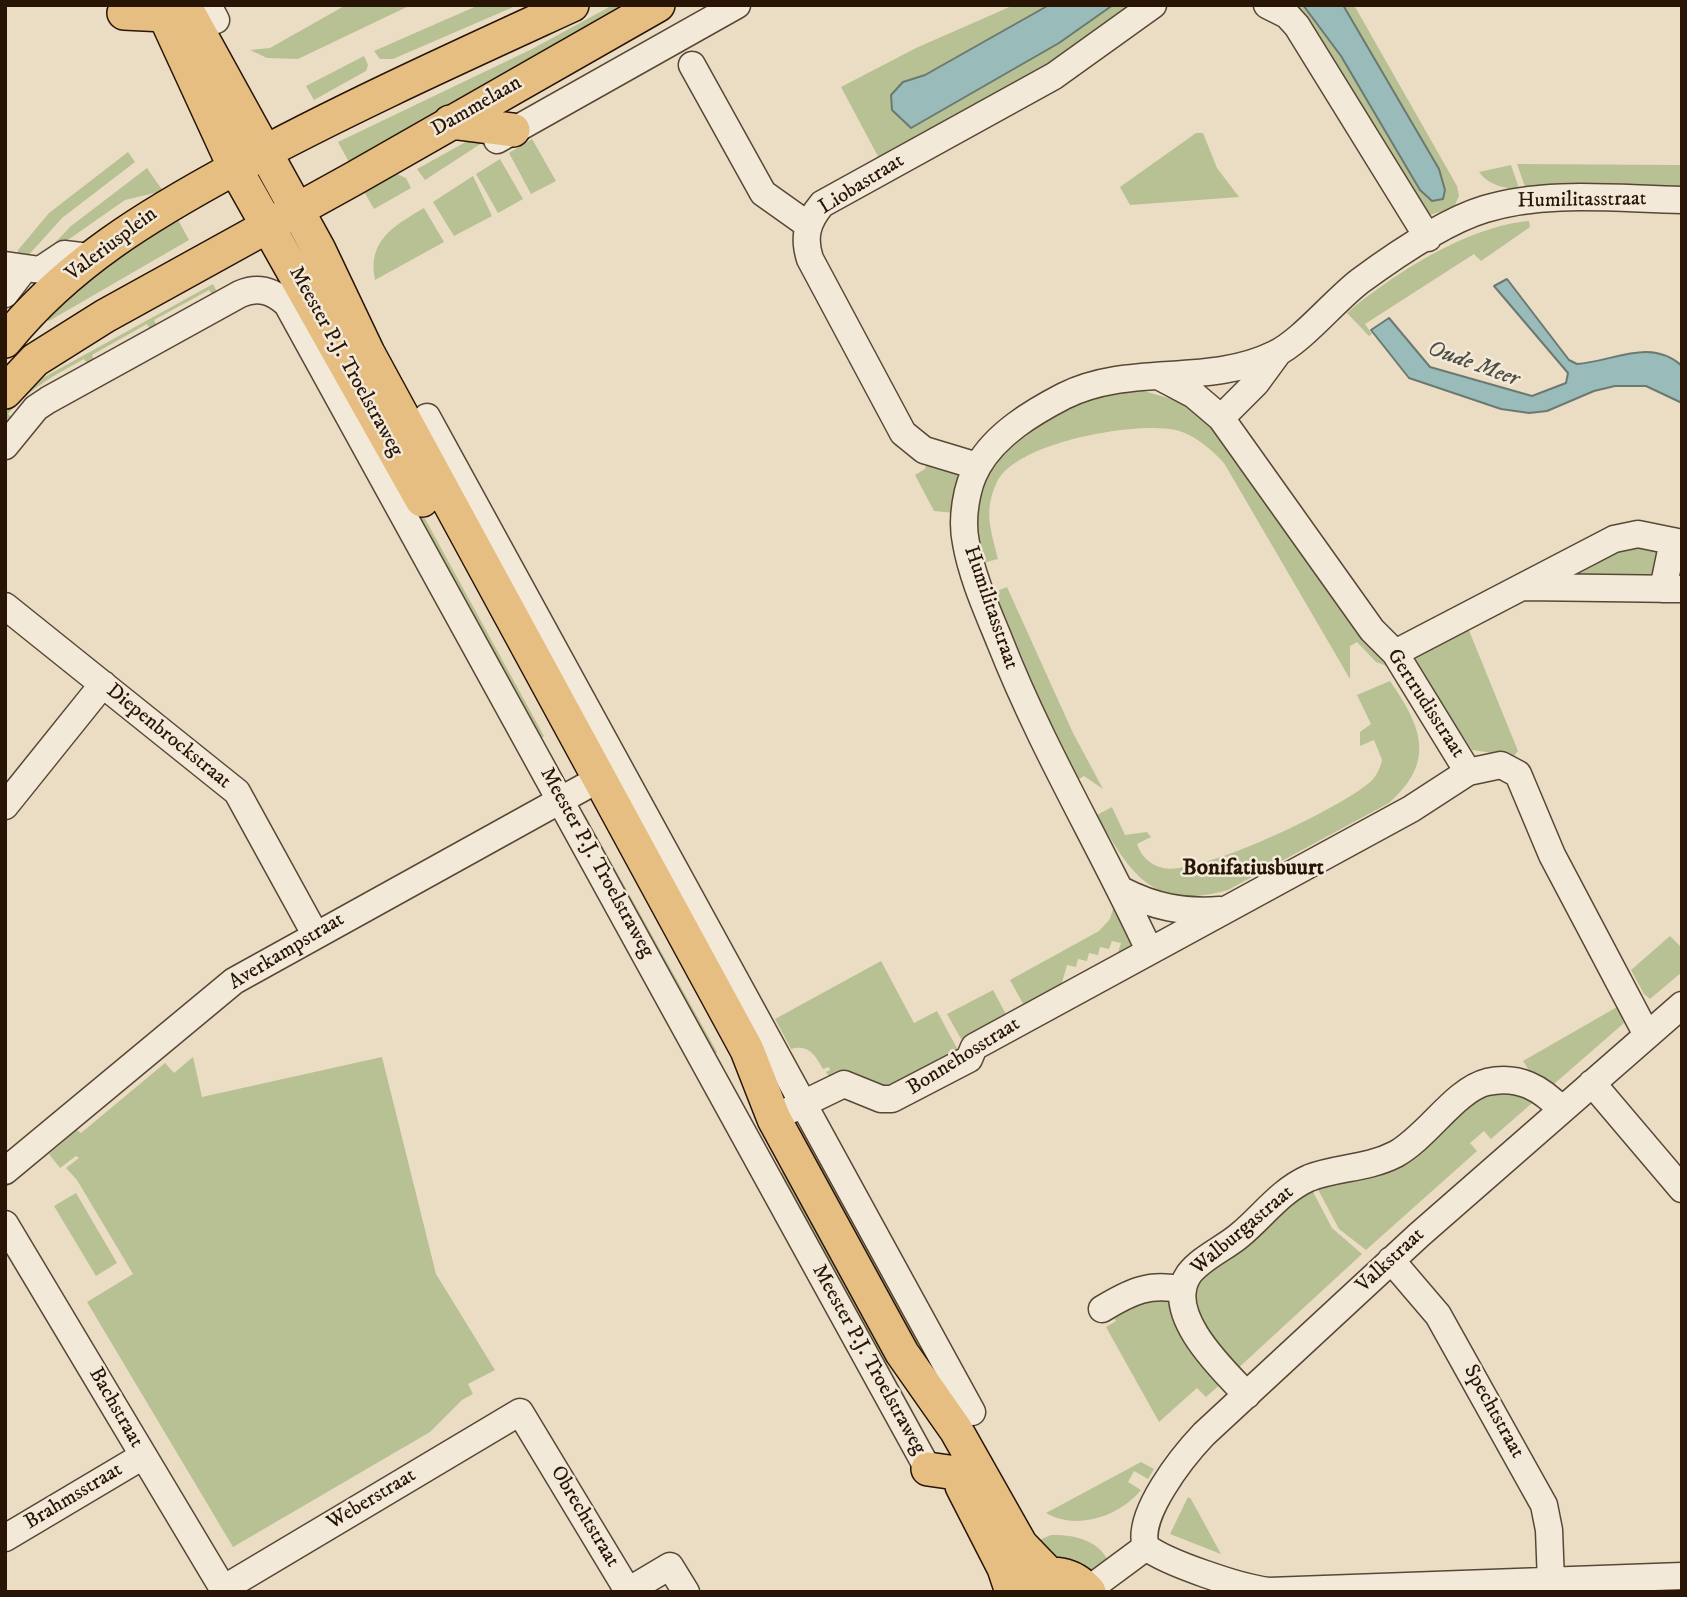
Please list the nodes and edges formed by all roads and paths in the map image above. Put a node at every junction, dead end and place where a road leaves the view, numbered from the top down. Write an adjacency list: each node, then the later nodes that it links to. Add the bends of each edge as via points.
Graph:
1 (572, 5): 13 (main road)
2 (658, 5): 11 (main road, Dammelaan)
3 (737, 5): 12 (street, Dammelaan)
4 (1153, 5): 17 (street, Liobastraat, via 1054,76 822,204)
5 (1267, 5): 19 (street, via 1297,26)
6 (170, 8): 7 (main road); 9 (main road); 14 (main road)
7 (122, 9)
8 (212, 13): 9 (main road)
9 (212, 56): 13 (main road)
10 (692, 65): 17 (street, via 764,193)
11 (450, 122): 12 (main road); 16 (main road, Dammelaan)
12 (504, 135)
13 (265, 152): 14 (main road, Valeriusplein); 16 (main road)
14 (235, 168): 18 (main road); 20 (main road, Valeriusplein, via 173,201)
15 (1682, 200): 19 (street, Humilitasstraat, via 1524,200 1482,210)
16 (297, 210): 18 (main road); 38 (main road, Meester P.J. Troelstraweg, via 413,414)
17 (808, 225): 30 (street, Liobastraat, via 810,259 903,433 924,450)
18 (268, 226): 25 (main road, Meester P.J. Troelstraweg); 27 (main road, via 70,337)
19 (1428, 239): 24 (street, Humilitasstraat, via 1363,279)
20 (90, 257): 21 (street, via 64,254 44,269); 23 (main road, Valeriusplein, via 27,314)
21 (15, 267): 22 (street)
22 (5, 293)
23 (5, 341)
24 (1278, 353): 26 (street, Humilitasstraat, via 1248,364); 28 (street, Humilitasstraat)
25 (338, 370): 29 (street, Meester P.J. Troelstraweg, via 281,298 256,289 48,400); 38 (main road, Meester P.J. Troelstraweg)
26 (1160, 377): 28 (street, Gertrudisstraat, via 1194,395); 30 (street, Humilitasstraat, via 1102,381 1065,396 1011,429)
27 (14, 382)
28 (1221, 418): 35 (street, Gertrudisstraat, via 1372,629)
29 (5, 446)
30 (977, 466): 40 (street, Humilitasstraat, via 964,523 972,569 1055,769)
31 (1677, 542): 32 (street, via 1626,535); 33 (street)
32 (1524, 587): 33 (street); 35 (street)
33 (1672, 589)
34 (5, 606): 36 (street, Diepenbrockstraat)
35 (1395, 653): 37 (street, Gertrudisstraat)
36 (103, 684): 39 (street); 42 (street, Diepenbrockstraat, via 237,792)
37 (1468, 772): 41 (street, Bonnehosstraat, via 1411,809); 45 (street, Gertrudisstraat, via 1501,765 1518,774 1552,855)
38 (590, 784): 42 (street, Averkampstraat); 48 (main road, Meester P.J. Troelstraweg, via 747,1050); 59 (street, Meester P.J. Troelstraweg)
39 (5, 806)
40 (1121, 890): 41 (street, via 1179,911); 43 (street)
41 (1225, 910): 43 (street, Bonnehosstraat)
42 (315, 934): 49 (street, Averkampstraat, via 234,981)
43 (1149, 950): 48 (street, Bonnehosstraat, via 974,1047 969,1059 901,1096 881,1099 844,1084)
44 (1682, 1005): 45 (street, Valkstraat)
45 (1647, 1035): 46 (street, Valkstraat)
46 (1592, 1083): 47 (street, Valkstraat); 50 (street)
47 (1562, 1110): 52 (street, Valkstraat); 53 (street, Walburgastraat, via 1545,1092 1517,1080 1470,1089 1395,1154 1351,1170 1320,1175 1289,1189 1241,1235 1196,1267)
48 (789, 1111): 57 (street, Meester P.J. Troelstraweg); 59 (main road, Meester P.J. Troelstraweg)
49 (5, 1171)
50 (1682, 1189)
51 (5, 1224): 58 (street, Bachstraat)
52 (1391, 1260): 55 (street, Valkstraat); 64 (street, Spechtstraat, via 1438,1315 1544,1505)
53 (1184, 1290): 54 (street, Walburgastraat, via 1143,1287); 55 (street, Walburgastraat, via 1192,1329)
54 (1102, 1309)
55 (1247, 1395): 61 (street, Valkstraat, via 1180,1460 1144,1528)
56 (520, 1412): 66 (street, Weberstraat); 67 (street, Obrechtstraat)
57 (972, 1412): 59 (main road)
58 (143, 1456): 60 (street, Brahmsstraat); 66 (street, Bachstraat)
59 (950, 1463): 62 (main road, Meester P.J. Troelstraweg); 71 (main road, Meester P.J. Troelstraweg, via 1004,1567)
60 (5, 1538)
61 (1146, 1547): 68 (street); 69 (street)
62 (1049, 1574): 68 (main road, via 1063,1574); 72 (main road, via 1028,1582)
63 (1682, 1576): 64 (street)
64 (1551, 1582): 65 (street)
65 (1481, 1588): 69 (street)
66 (224, 1590)
67 (628, 1591): 70 (street, Obrechtstraat, via 670,1566)
68 (1089, 1591)
69 (1269, 1591)
70 (686, 1592)
71 (1012, 1592)
72 (1018, 1592)

